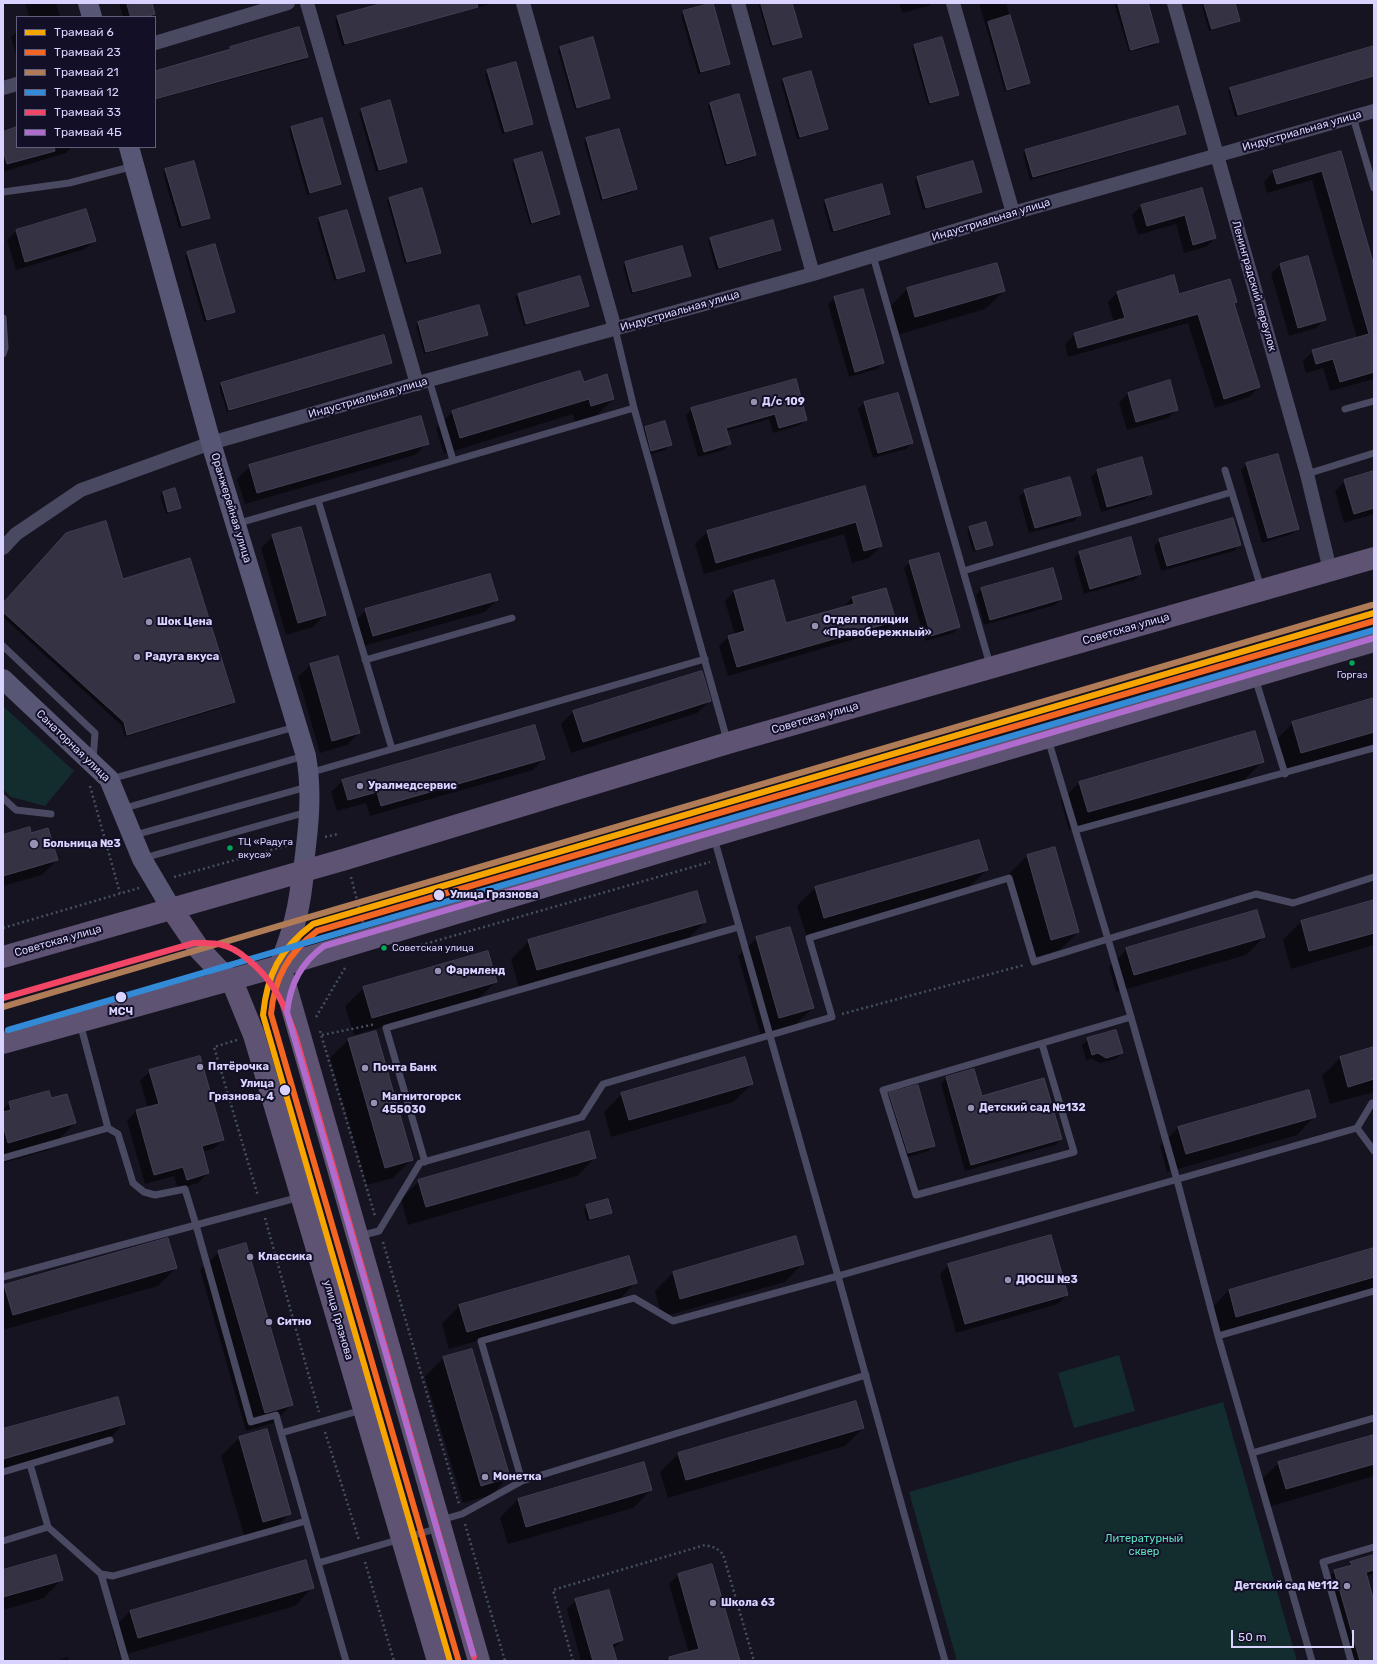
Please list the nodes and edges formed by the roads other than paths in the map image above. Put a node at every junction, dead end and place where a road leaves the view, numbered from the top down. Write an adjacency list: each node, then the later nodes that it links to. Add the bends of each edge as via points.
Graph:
1 (88, 3): 8 (main road)
2 (288, 3): 9 (street)
3 (307, 3): 24 (street)
4 (523, 3): 22 (street)
5 (738, 3): 20 (street)
6 (953, 3): 18 (street)
7 (1174, 3): 15 (street, Ленинградский переулок)
8 (92, 16)
9 (156, 43)
10 (16, 84): 11 (street)
11 (3, 88)
12 (1374, 111): 13 (street, Индустриальная улица)
13 (1353, 117): 15 (street, Индустриальная улица); 16 (lane)
14 (131, 156): 17 (lane, via 69,183); 28 (main road, Оранжерейная улица)
15 (1217, 156): 18 (street, Индустриальная улица); 32 (street, Ленинградский переулок)
16 (1374, 188)
17 (3, 192)
18 (1013, 212): 19 (street, Индустриальная улица)
19 (873, 256): 20 (street, Индустриальная улица); 39 (lane)
20 (814, 274): 22 (street, Индустриальная улица)
21 (3, 318): 23 (lane)
22 (615, 329): 24 (street, Индустриальная улица); 26 (lane)
23 (3, 354)
24 (423, 382): 28 (street, Индустриальная улица); 30 (lane)
25 (1374, 401): 27 (lane)
26 (634, 408): 30 (lane); 44 (lane)
27 (1346, 409)
28 (211, 444): 35 (main road, Оранжерейная улица); 36 (street, Индустриальная улица, via 82,490 16,534)
29 (1374, 453): 32 (lane)
30 (453, 460): 34 (lane)
31 (1225, 470): 33 (lane)
32 (1307, 474): 38 (street, Ленинградский переулок)
33 (1232, 492): 39 (lane); 40 (lane)
34 (318, 500): 35 (lane); 45 (lane)
35 (236, 524): 49 (main road, Оранжерейная улица)
36 (3, 548)
37 (1374, 558): 38 (main road, Советская улица)
38 (1330, 570): 40 (main road, Советская улица)
39 (963, 571): 46 (lane)
40 (1261, 590): 46 (main road, Советская улица)
41 (512, 618): 45 (lane)
42 (1374, 641): 47 (main road)
43 (3, 646): 54 (lane, via 96,733)
44 (705, 659): 51 (lane); 53 (lane)
45 (365, 660): 53 (lane)
46 (991, 668): 51 (main road, Советская улица)
47 (1254, 676): 50 (main road); 56 (lane)
48 (3, 679): 54 (main road, Санаторная улица)
49 (297, 726): 54 (lane); 55 (main road, Оранжерейная улица)
50 (1048, 737): 61 (lane); 63 (main road)
51 (728, 743): 65 (main road, Советская улица)
52 (1374, 748): 56 (lane)
53 (392, 749): 55 (lane)
54 (101, 771): 58 (main road, Санаторная улица)
55 (308, 772): 58 (lane); 59 (main road, Оранжерейная улица); 62 (lane)
56 (1286, 774): 61 (lane)
57 (3, 798): 60 (lane, via 16,810)
58 (121, 809): 62 (main road, Санаторная улица)
59 (310, 811): 64 (lane); 65 (main road, Оранжерейная улица)
60 (51, 814)
61 (1076, 830): 69 (lane)
62 (132, 836): 64 (main road, Санаторная улица)
63 (713, 836): 68 (lane); 71 (main road)
64 (142, 859): 67 (main road, Санаторная улица)
65 (303, 871): 67 (main road, Советская улица); 71 (main road, via 294,928)
66 (1374, 878): 69 (lane, via 1293,903 1256,894)
67 (171, 908): 70 (main road, Советская улица); 72 (main road, via 199,949)
68 (739, 927): 75 (lane); 83 (lane, via 386,1028)
69 (1108, 939): 73 (lane); 75 (lane, via 1034,962 1009,878 809,938 832,1017)
70 (3, 957)
71 (280, 966): 72 (main road); 87 (main road)
72 (232, 981): 74 (main road); 85 (main road, улица Грязнова, via 254,1035)
73 (1131, 1017): 77 (lane); 84 (lane)
74 (80, 1022): 76 (main road); 79 (lane)
75 (769, 1034): 83 (lane, via 603,1084 582,1117); 88 (lane)
76 (3, 1043)
77 (1042, 1044): 77 (lane, via 883,1090 916,1195 1074,1152)
78 (1374, 1103): 80 (lane)
79 (108, 1128): 82 (lane); 86 (lane, via 118,1134 133,1183 144,1192 155,1195 185,1189)
80 (1357, 1128): 81 (lane); 84 (lane)
81 (1374, 1151)
82 (3, 1158)
83 (425, 1162): 87 (lane, via 420,1163 379,1231)
84 (1177, 1180): 88 (lane); 91 (lane)
85 (302, 1197): 86 (lane); 93 (main road, улица Грязнова)
86 (196, 1226): 89 (lane); 95 (lane, via 251,1422 276,1415)
87 (357, 1236): 102 (main road)
88 (838, 1276): 92 (lane); 100 (lane, via 673,1321 634,1298 481,1341)
89 (3, 1277)
90 (1374, 1291): 91 (lane)
91 (1218, 1336): 97 (lane)
92 (866, 1375): 100 (lane); 113 (lane)
93 (364, 1410): 95 (lane); 104 (main road, улица Грязнова)
94 (1374, 1418): 97 (lane)
95 (281, 1433): 101 (lane)
96 (110, 1440): 98 (lane)
97 (1252, 1453): 114 (lane)
98 (30, 1464): 99 (lane); 103 (lane)
99 (3, 1472)
100 (522, 1481): 102 (lane)
101 (306, 1521): 107 (lane); 108 (lane, via 113,1576)
102 (440, 1524): 104 (lane); 112 (main road)
103 (48, 1528): 105 (lane); 108 (lane)
104 (402, 1539): 107 (lane); 111 (main road, улица Грязнова)
105 (3, 1541)
106 (1374, 1547): 115 (lane, via 1323,1562)
107 (318, 1563): 110 (lane)
108 (101, 1574): 109 (lane)
109 (126, 1661)
110 (346, 1661)
111 (438, 1661)
112 (479, 1661)
113 (946, 1661)
114 (1312, 1661)
115 (1351, 1661)

